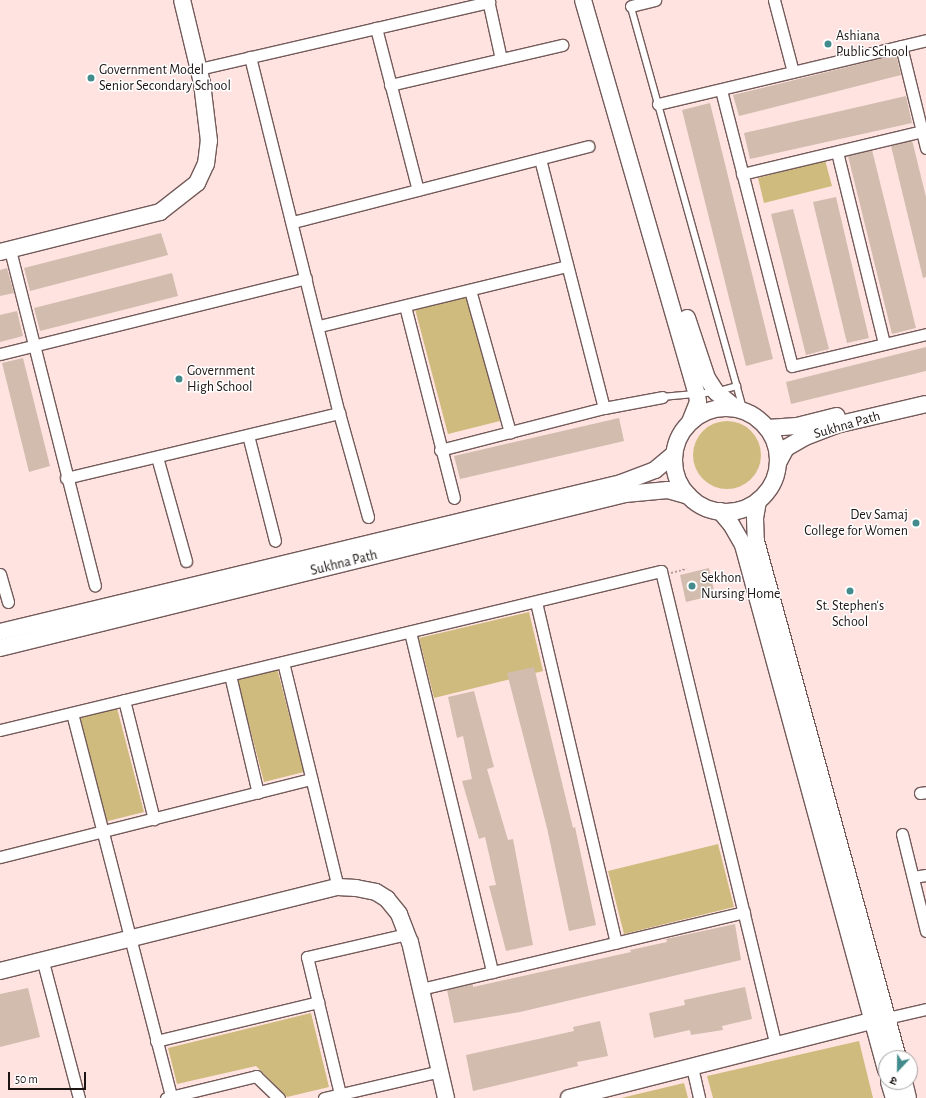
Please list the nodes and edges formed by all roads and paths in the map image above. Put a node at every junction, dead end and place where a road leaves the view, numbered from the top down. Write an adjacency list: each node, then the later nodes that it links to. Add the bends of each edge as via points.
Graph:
1 (182, 0): 14 (main road)
2 (583, 0): 40 (main road)
3 (594, 0): 38 (main road, via 690,328 707,378)
4 (655, 0): 7 (street)
5 (774, 0): 15 (street)
6 (488, 1): 8 (street); 13 (street)
7 (631, 6): 18 (lane)
8 (376, 28): 12 (street); 16 (street)
9 (926, 40): 11 (street)
10 (562, 45): 13 (street)
11 (901, 46): 15 (street); 19 (street)
12 (250, 58): 14 (street); 26 (street)
13 (501, 59): 16 (street)
14 (199, 69): 27 (main road, via 209,141 206,164 197,183 160,212)
15 (793, 72): 17 (street)
16 (390, 84): 25 (street)
17 (721, 90): 18 (street); 24 (street)
18 (658, 104): 37 (lane)
19 (922, 131): 21 (street); 22 (street)
20 (588, 146): 23 (street)
21 (926, 148)
22 (837, 152): 24 (street); 34 (street)
23 (540, 158): 25 (street); 28 (street)
24 (742, 174): 34 (street, via 792,366)
25 (418, 190): 26 (street)
26 (293, 222): 29 (street)
27 (5, 251): 35 (street)
28 (567, 266): 30 (street); 43 (street)
29 (306, 278): 32 (street); 35 (street)
30 (470, 290): 31 (street); 48 (street)
31 (404, 306): 32 (street); 50 (street)
32 (319, 326): 45 (street)
33 (926, 334): 34 (street)
34 (884, 343)
35 (34, 346): 36 (street); 54 (street)
36 (0, 354)
37 (737, 386): 38 (lane); 44 (lane)
38 (716, 392): 40 (lane); 44 (main road)
39 (926, 393): 47 (main road, Sukhna Path, via 797,426)
40 (697, 394): 41 (lane); 46 (main road, via 698,402)
41 (662, 397): 43 (street)
42 (926, 404): 53 (main road, Sukhna Path, via 836,425 805,437 786,448)
43 (604, 408): 48 (street)
44 (741, 410): 46 (main road, via 712,410); 47 (main road, via 757,418)
45 (340, 413): 49 (street); 59 (street)
46 (690, 422): 51 (main road, via 682,431)
47 (768, 428): 53 (main road, via 776,445)
48 (510, 432): 50 (street)
49 (248, 435): 52 (street); 60 (street)
50 (440, 450): 56 (street)
51 (674, 454): 55 (main road, via 676,472); 68 (main road, Sukhna Path, via 655,470 622,483)
52 (157, 457): 54 (street); 61 (street)
53 (778, 463): 57 (main road, via 772,484)
54 (66, 478): 65 (street)
55 (689, 496): 58 (main road, via 703,506); 70 (main road, Sukhna Path, via 668,490 625,494)
56 (454, 498)
57 (758, 501): 58 (main road, via 740,510); 96 (main road, via 755,518 756,541)
58 (720, 511): 96 (main road, via 743,545)
59 (368, 517)
60 (275, 541)
61 (186, 561)
62 (686, 569): 64 (path)
63 (0, 574): 66 (street)
64 (662, 576): 67 (street, via 661,571); 85 (street)
65 (95, 584)
66 (8, 602)
67 (536, 602): 69 (street); 89 (street)
68 (0, 632)
69 (410, 632): 71 (street); 92 (street)
70 (0, 648)
71 (283, 662): 72 (street); 76 (street)
72 (230, 675): 73 (street); 77 (street)
73 (124, 700): 74 (street); 78 (street)
74 (72, 713): 75 (street); 79 (street)
75 (0, 730)
76 (311, 780): 77 (street); 84 (street)
77 (258, 793): 78 (street)
78 (154, 819): 79 (street)
79 (102, 832): 81 (street); 88 (street)
80 (902, 834): 83 (street)
81 (0, 855)
82 (926, 875): 83 (street)
83 (913, 878): 86 (street)
84 (338, 887): 87 (main road, via 369,891 387,899 399,914); 88 (main road)
85 (744, 912): 89 (street); 98 (street)
86 (926, 931)
87 (407, 934): 93 (main road); 94 (street, via 307,957)
88 (130, 941): 90 (main road); 97 (street)
89 (616, 943): 92 (street)
90 (43, 962): 91 (main road); 105 (street)
91 (0, 971)
92 (492, 972): 93 (street)
93 (421, 989): 102 (main road)
94 (318, 1002): 97 (street); 103 (street)
95 (926, 1009): 96 (street)
96 (880, 1019): 98 (main road); 99 (main road); 100 (main road)
97 (156, 1041): 104 (street)
98 (776, 1045): 101 (main road)
99 (884, 1050)
100 (894, 1050)
101 (692, 1067): 109 (main road); 110 (street)
102 (440, 1071): 103 (street); 108 (main road)
103 (340, 1094): 107 (street)
104 (169, 1097): 106 (street, via 256,1076)
105 (79, 1098)
106 (279, 1098)
107 (324, 1098)
108 (446, 1098)
109 (569, 1098)
110 (699, 1098)

